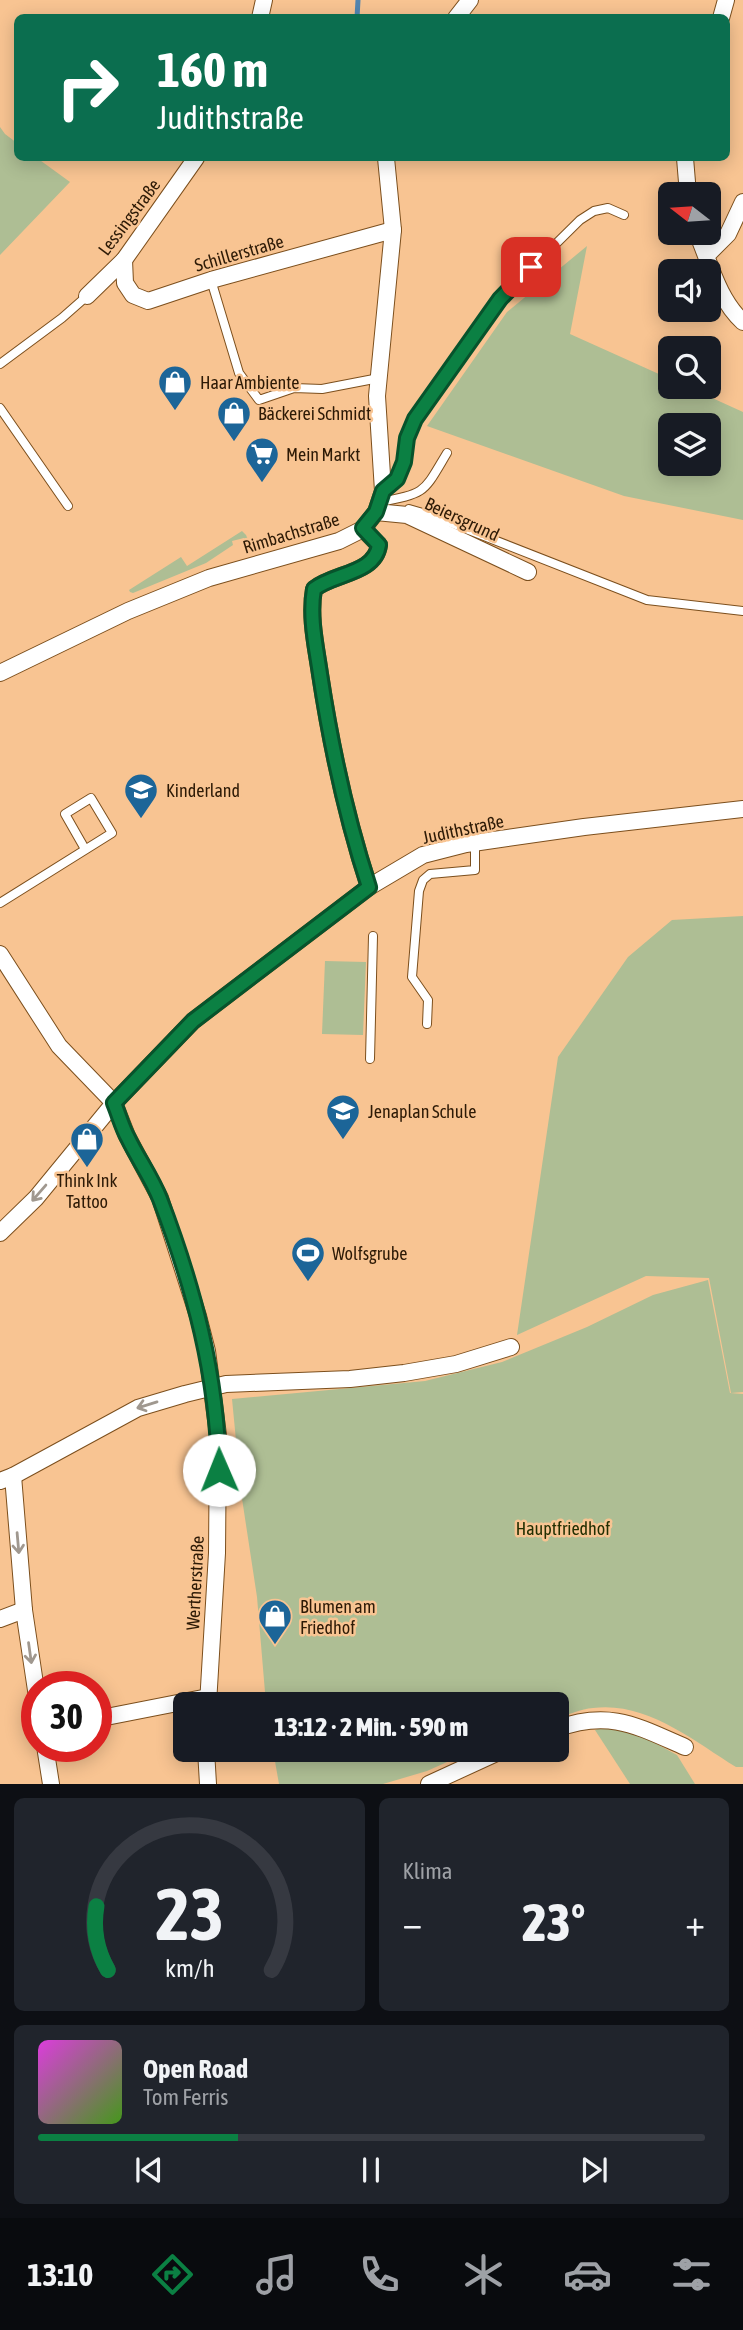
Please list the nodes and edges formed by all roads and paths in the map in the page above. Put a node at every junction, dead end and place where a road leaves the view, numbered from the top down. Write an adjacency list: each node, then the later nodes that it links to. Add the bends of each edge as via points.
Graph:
1 (470, 0): 2 (street)
2 (459, 14)
3 (194, 161): 12 (street, Lessingstraße)
4 (386, 161): 9 (street)
5 (685, 161): 6 (street)
6 (687, 182)
7 (743, 202): 11 (street, via 728,234)
8 (624, 215): 20 (lane, via 608,208 588,214 500,299 415,419 397,479)
9 (393, 230): 13 (street, Schillerstraße); 17 (street)
10 (702, 245): 11 (street)
11 (707, 256): 15 (street, via 719,288)
12 (124, 260): 13 (street, Schillerstraße, via 125,283 133,295 148,301); 14 (street, Lessingstraße)
13 (211, 280): 17 (lane, via 239,373 259,400 294,388 322,389)
14 (87, 296): 16 (lane)
15 (743, 322)
16 (0, 364)
17 (379, 378): 20 (street)
18 (0, 408): 21 (lane)
19 (447, 453): 20 (lane, via 429,484 416,495)
20 (379, 503): 22 (street, Rimbachstraße); 23 (street, Beiersgrund); 24 (lane, via 433,516 647,600)
21 (68, 506)
22 (363, 528): 25 (street, Rimbachstraße, via 339,541 185,588); 29 (street, via 379,545 376,558 324,582 314,589 312,602 330,738)
23 (528, 572)
24 (743, 611)
25 (0, 673)
26 (743, 809): 27 (street, Judithstraße)
27 (475, 843): 29 (street, Judithstraße, via 423,855); 33 (lane, via 475,870 430,874 419,891 412,978 428,1000)
28 (85, 849): 28 (lane, via 111,833 91,798 65,814); 30 (lane)
29 (369, 887): 35 (street, Judithstraße, via 193,1021)
30 (0, 903)
31 (373, 936): 34 (lane)
32 (0, 954): 35 (street, via 59,1046)
33 (427, 1024)
34 (370, 1059)
35 (114, 1103): 36 (street, Judithstraße, one-way to 36, via 36,1198); 38 (street, Wertherstraße, via 160,1198 198,1316)
36 (0, 1233)
37 (510, 1347): 38 (street, via 456,1364 404,1373)
38 (213, 1387): 39 (street, one-way to 39, via 138,1408); 43 (street, Wertherstraße, via 218,1507)
39 (6, 1479): 40 (street, one-way to 40)
40 (24, 1609): 41 (street); 42 (street, one-way to 42)
41 (0, 1619)
42 (33, 1671)
43 (208, 1692)
44 (173, 1704): 45 (street)
45 (112, 1716)
46 (569, 1724): 47 (street, via 610,1719)
47 (685, 1747)
48 (48, 1762): 51 (street)
49 (207, 1762): 52 (street)
50 (477, 1762): 53 (street)
51 (51, 1784)
52 (208, 1784)
53 (429, 1784)

